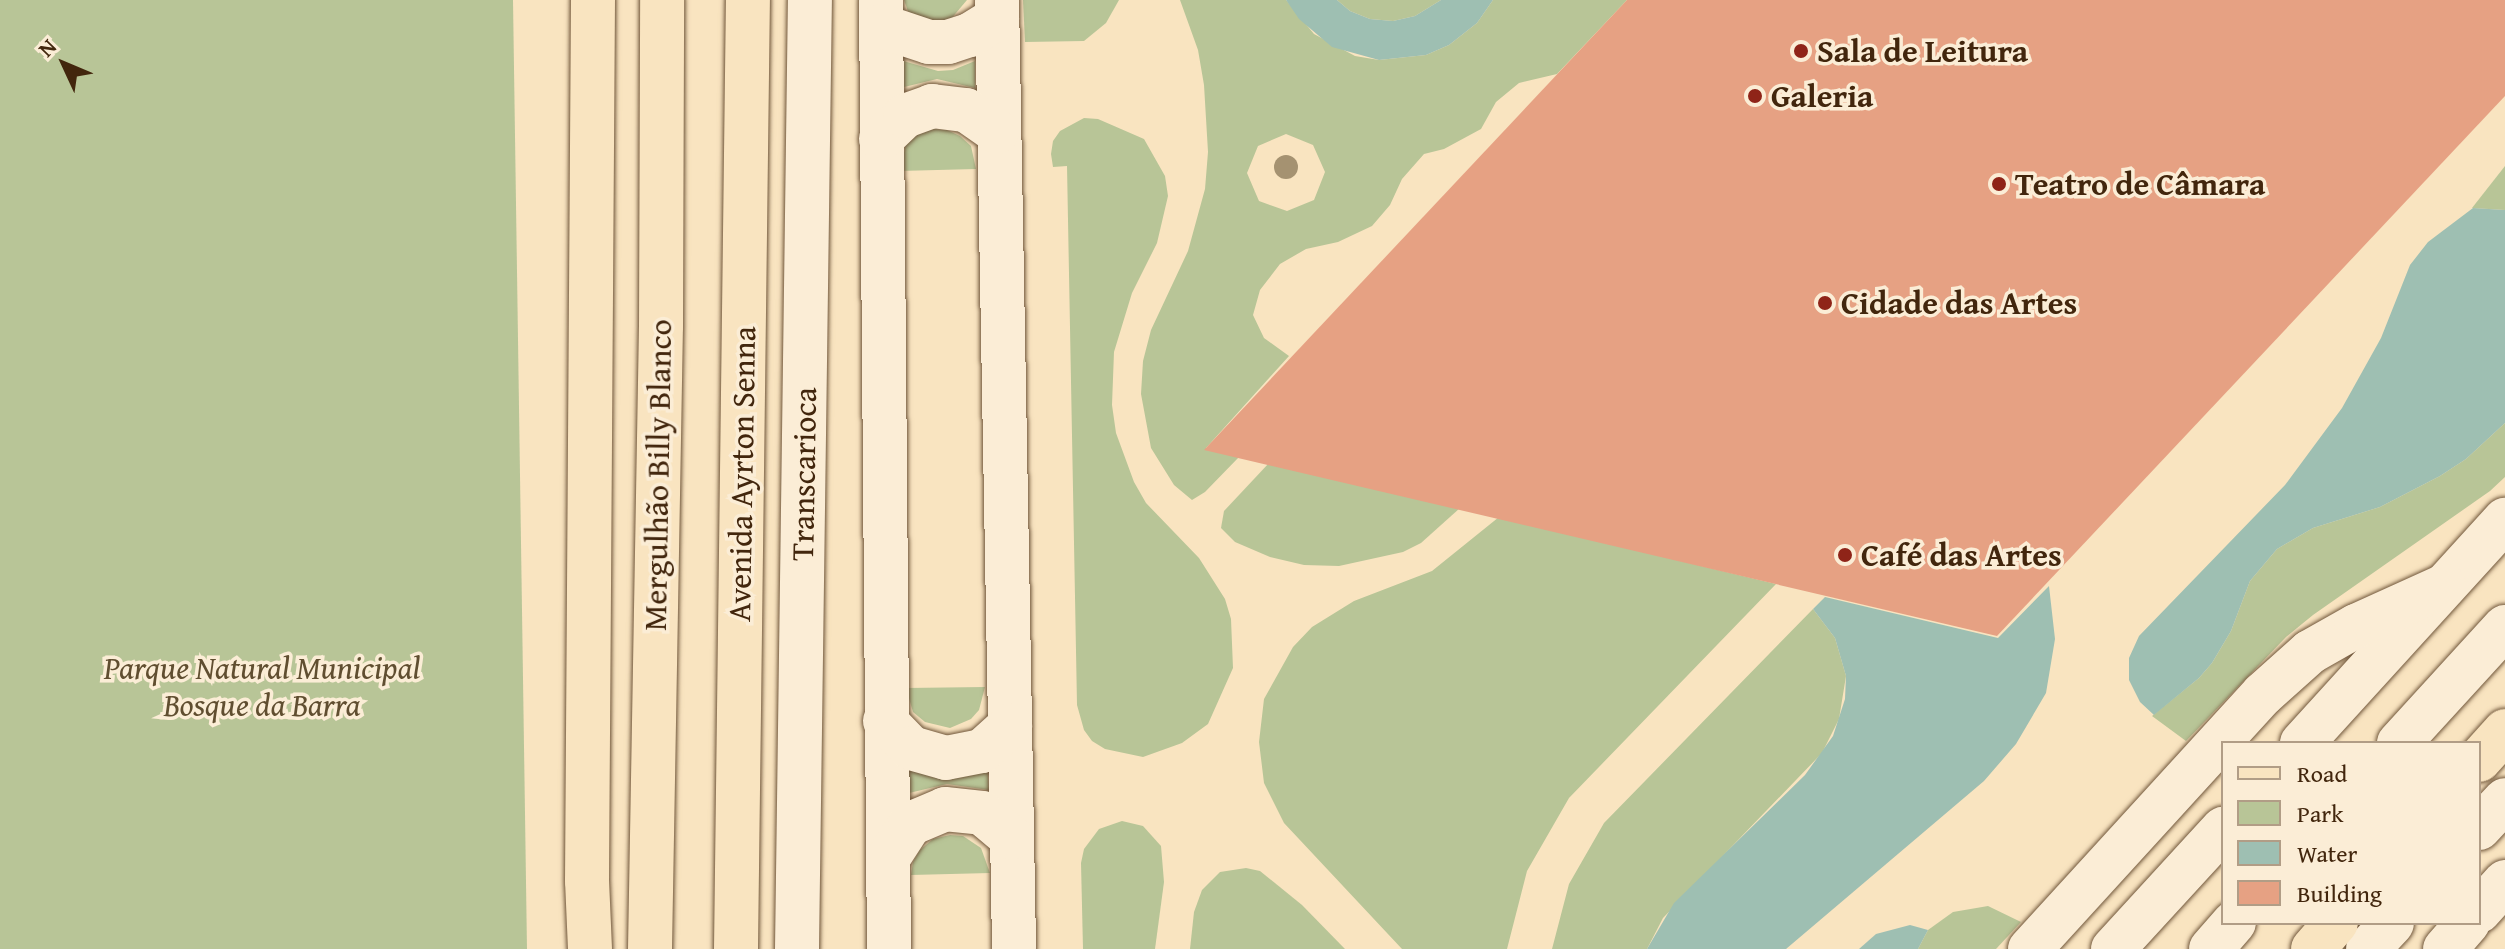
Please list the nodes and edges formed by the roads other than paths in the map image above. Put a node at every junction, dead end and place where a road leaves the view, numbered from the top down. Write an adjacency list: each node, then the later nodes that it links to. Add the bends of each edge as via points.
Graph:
1 (593, 0): 29 (main road)
2 (662, 0): 30 (main road, Mergulhão Billy Blanco)
3 (748, 0): 31 (main road, Avenida Ayrton Senna)
4 (810, 0): 32 (lane, Transcarioca)
5 (997, 9): 6 (lane, via 970,35 948,42 929,42); 7 (lane)
6 (881, 13): 8 (lane)
7 (997, 132): 8 (lane, via 966,110 932,106 905,116); 13 (lane)
8 (881, 139): 12 (lane)
9 (2505, 520): 10 (lane)
10 (2444, 586): 15 (lane); 35 (lane, via 2310,652 2263,694)
11 (2505, 627): 16 (lane)
12 (885, 721): 13 (lane, via 911,748 946,758 982,751); 22 (lane)
13 (1010, 726): 21 (lane)
14 (2505, 731): 17 (main road)
15 (2304, 741)
16 (2401, 741)
17 (2481, 758)
18 (2505, 800): 19 (lane)
19 (2481, 826)
20 (2221, 831): 36 (lane)
21 (1011, 837): 22 (lane, via 982,813 945,809 910,824); 34 (lane)
22 (890, 855): 33 (lane)
23 (2505, 882): 24 (lane)
24 (2481, 909)
25 (2232, 925): 37 (lane)
26 (2334, 925): 38 (main road)
27 (2390, 925): 39 (lane)
28 (2466, 925): 40 (lane)
29 (590, 949)
30 (650, 949)
31 (736, 949)
32 (797, 949)
33 (889, 949)
34 (1014, 949)
35 (2030, 949)
36 (2113, 949)
37 (2211, 949)
38 (2313, 949)
39 (2368, 949)
40 (2445, 949)

